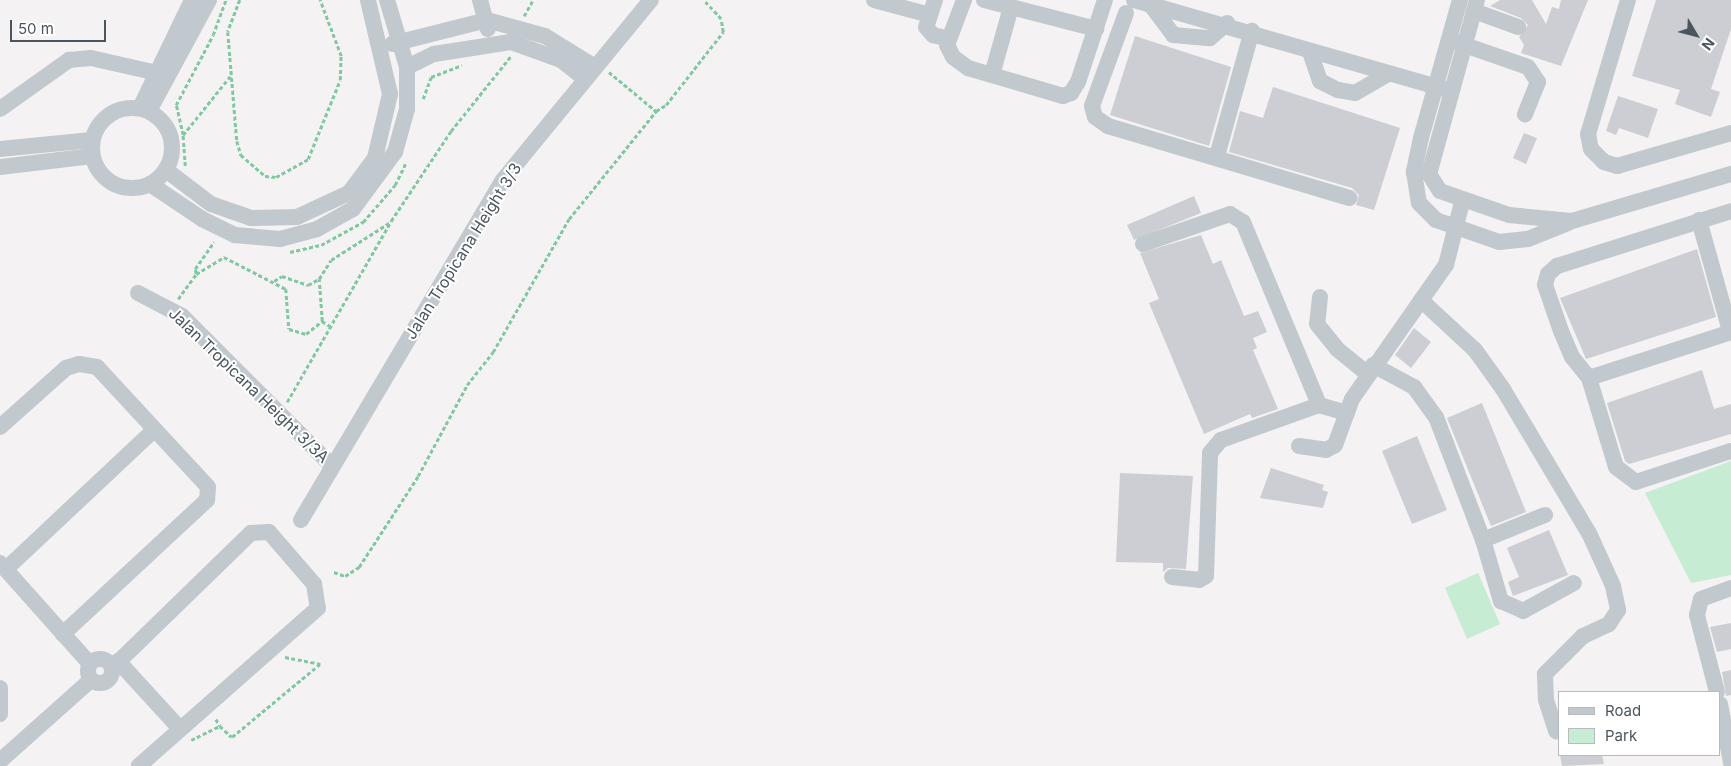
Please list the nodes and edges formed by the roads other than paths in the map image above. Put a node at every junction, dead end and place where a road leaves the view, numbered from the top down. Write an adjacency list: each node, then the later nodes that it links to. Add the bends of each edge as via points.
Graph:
1 (192, 0): 34 (street)
2 (209, 0): 41 (street)
3 (368, 0): 29 (street)
4 (387, 0): 25 (street)
5 (480, 0): 18 (street)
6 (651, 0): 33 (street, Jalan Tropicana Height 3/3)
7 (874, 0): 17 (street)
8 (964, 0): 24 (street)
9 (984, 0): 16 (street)
10 (1105, 0): 21 (street)
11 (1460, 0): 27 (street)
12 (1628, 0): 43 (street, via 1588,134 1592,149 1604,162 1636,164)
13 (1150, 4): 14 (street); 19 (street); 19 (street, via 1173,35 1210,38)
14 (1130, 6): 38 (street)
15 (1475, 6): 20 (street); 27 (street)
16 (1012, 7): 21 (street); 35 (street)
17 (933, 8): 24 (street, via 929,31)
18 (487, 20): 23 (street); 26 (street); 28 (street, via 521,27)
19 (1227, 24): 22 (street)
20 (1518, 27)
21 (1096, 29): 37 (street)
22 (1252, 31): 30 (street); 46 (street)
23 (429, 34): 25 (street); 31 (street)
24 (949, 39): 35 (street, via 953,57 968,68)
25 (401, 42): 29 (street); 32 (street)
26 (490, 42): 28 (street); 31 (street)
27 (1456, 42): 39 (street); 42 (street, via 1528,67 1535,74 1538,82)
28 (542, 43): 33 (street)
29 (380, 47): 48 (street, via 390,94 375,158 348,193 297,218 251,218 211,204)
30 (1310, 52): 36 (street); 36 (street, via 1320,81 1338,90 1355,93)
31 (434, 54): 32 (street)
32 (407, 67): 51 (street, via 408,109 395,152 353,209 317,229 280,239 235,235 202,220)
33 (593, 69): 72 (street, Jalan Tropicana Height 3/3, via 503,180)
34 (157, 73): 40 (street, via 92,58 69,60); 41 (street)
35 (992, 75): 37 (street, via 1062,96)
36 (1386, 76): 39 (street)
37 (1078, 82): 38 (street)
38 (1098, 88): 46 (street, via 1092,106 1095,117 1108,126)
39 (1442, 89): 50 (street, via 1429,174); 52 (street, via 1416,163)
40 (0, 109)
41 (144, 110): 44 (street, via 111,113); 48 (street, via 168,130 172,143)
42 (1525, 114)
43 (1731, 133)
44 (92, 148): 45 (street); 47 (street); 51 (street, via 96,168 114,185 132,190)
45 (0, 149)
46 (1217, 156): 53 (street)
47 (0, 167)
48 (166, 170): 51 (street)
49 (1731, 174): 57 (street)
50 (1433, 183): 52 (street); 54 (street)
51 (150, 184)
52 (1416, 186): 58 (street, via 1423,208)
53 (1349, 198)
54 (1462, 202): 57 (street, via 1509,215); 58 (street)
55 (1731, 210): 56 (street)
56 (1698, 220): 63 (street); 65 (street, via 1557,266 1548,274 1545,285 1561,331 1572,357)
57 (1572, 221): 58 (street, via 1528,240 1499,242)
58 (1455, 228): 62 (street, via 1446,265)
59 (1143, 244): 66 (street, via 1230,214 1243,222)
60 (138, 293): 72 (street, Jalan Tropicana Height 3/3A, via 172,309)
61 (1320, 297): 64 (street, via 1317,324 1337,349)
62 (1421, 300): 64 (street); 88 (street, via 1475,350 1503,389 1589,533 1613,586 1618,610 1609,624 1583,636 1545,674 1546,700)
63 (1731, 332): 65 (street, via 1651,355)
64 (1371, 370): 67 (street); 75 (street, via 1414,387 1436,417)
65 (1589, 378): 71 (street, via 1616,467 1636,482)
66 (1319, 405): 67 (street); 77 (street, via 1221,440 1210,453 1209,569 1198,580)
67 (1347, 413): 70 (street, via 1330,448)
68 (0, 427): 69 (street, via 66,368 79,364 97,366)
69 (157, 433): 76 (street, via 151,433); 80 (street, via 208,487 207,500)
70 (1299, 446)
71 (1731, 450)
72 (332, 466): 74 (street, Jalan Tropicana Height 3/3)
73 (1545, 515): 75 (street)
74 (301, 520)
75 (1483, 540): 78 (street, via 1501,601 1511,607 1523,611)
76 (3, 566): 80 (street)
77 (1172, 577)
78 (1574, 583)
79 (1731, 588): 85 (street, via 1702,599 1697,615)
80 (63, 634): 81 (street)
81 (90, 664): 82 (street, via 104,660); 83 (street)
82 (115, 664): 83 (street, via 106,682); 89 (street); 89 (street, via 251,533 269,532 314,584 318,608)
83 (91, 680): 90 (street)
84 (0, 688): 87 (street)
85 (1717, 691)
86 (1724, 709): 91 (street)
87 (0, 714)
88 (1556, 731)
89 (182, 737): 92 (street)
90 (0, 762)
91 (1731, 763)
92 (139, 766)

